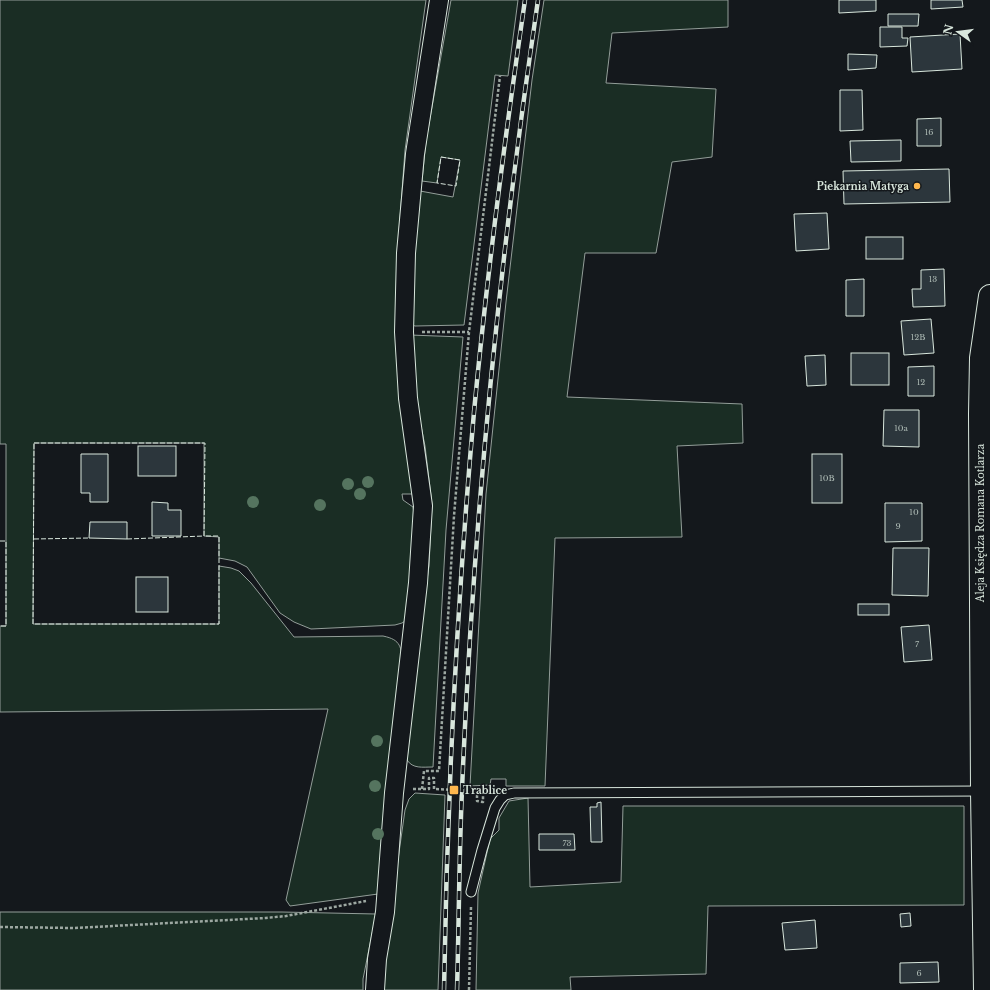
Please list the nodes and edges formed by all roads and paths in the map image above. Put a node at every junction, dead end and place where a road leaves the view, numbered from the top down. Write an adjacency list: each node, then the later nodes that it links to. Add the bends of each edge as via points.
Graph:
1 (439, 0): 4 (street, via 415,154 406,253)
2 (500, 76): 5 (path)
3 (990, 296): 8 (street, Aleja Księdza Romana Kotlarza, via 980,382)
4 (404, 332): 5 (path); 6 (street, via 408,398 423,506 418,583)
5 (469, 332): 7 (path, via 454,516 439,771 424,771)
6 (395, 788): 7 (path); 11 (street)
7 (422, 789): 9 (path, via 429,789 429,778 434,778 434,789 477,790 477,802 483,802 483,791 490,791 490,802)
8 (982, 791): 9 (lane, via 514,793 505,795); 15 (street, Aleja Księdza Romana Kotlarza)
9 (495, 808): 10 (lane)
10 (471, 892): 14 (path)
11 (386, 897): 12 (path, via 266,918 74,928); 13 (street)
12 (0, 927)
13 (375, 990)
14 (469, 990)
15 (985, 990)

